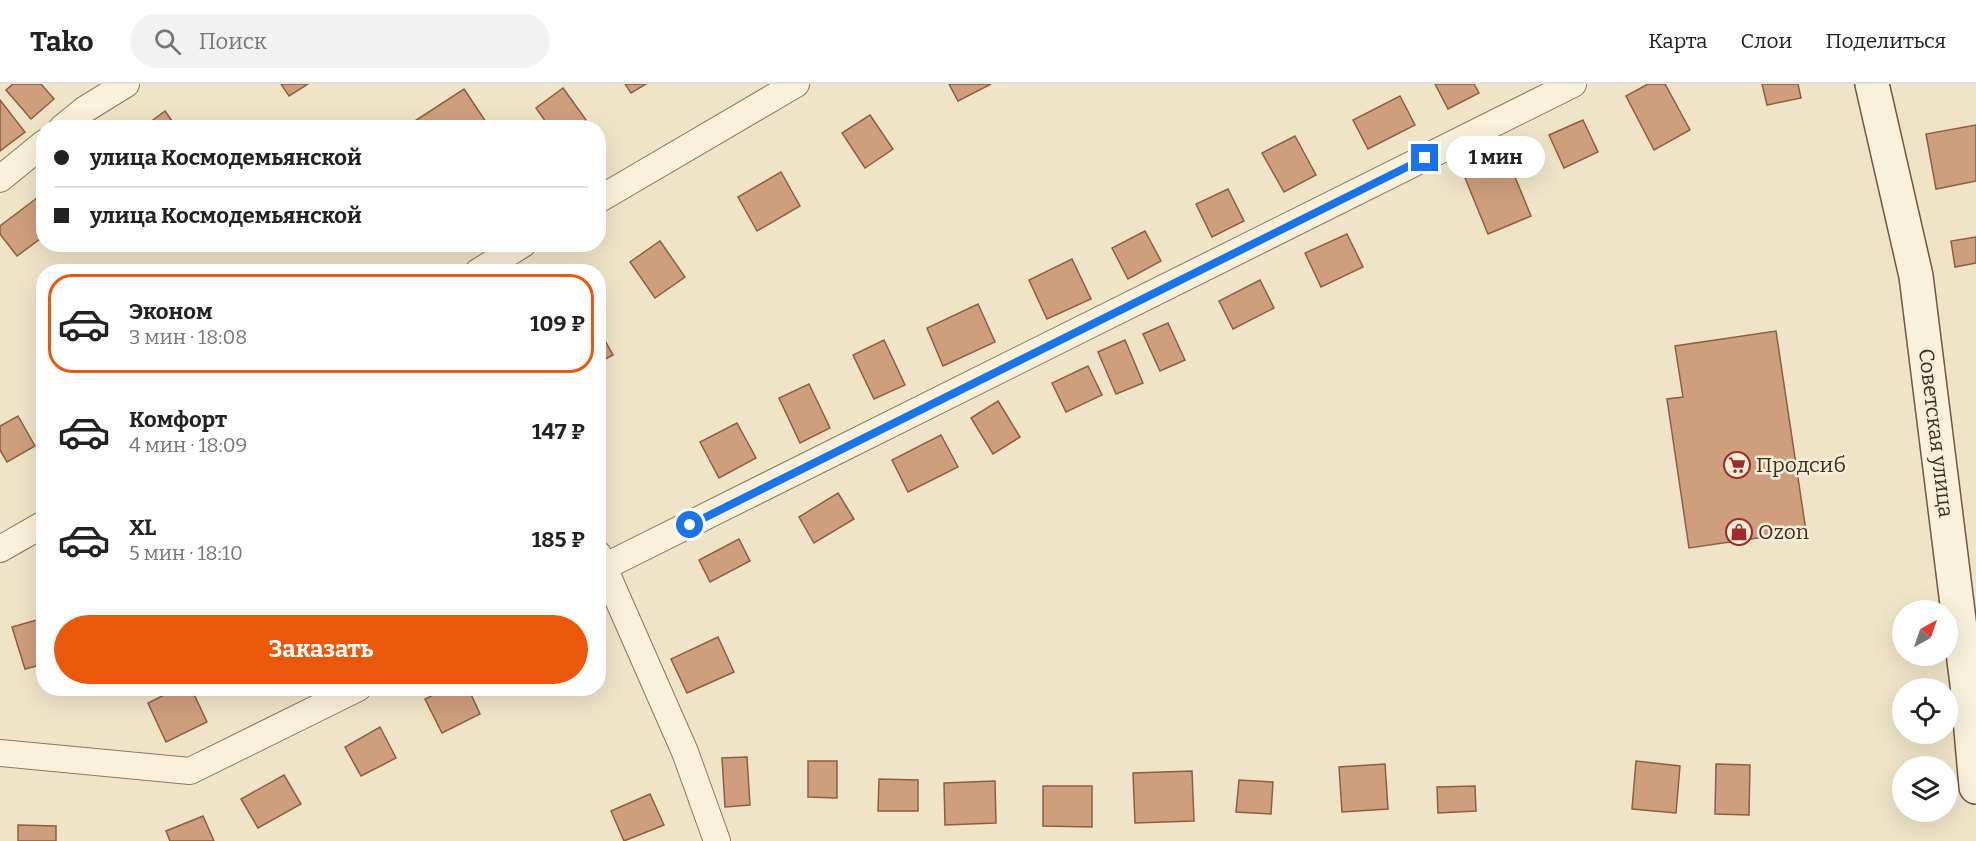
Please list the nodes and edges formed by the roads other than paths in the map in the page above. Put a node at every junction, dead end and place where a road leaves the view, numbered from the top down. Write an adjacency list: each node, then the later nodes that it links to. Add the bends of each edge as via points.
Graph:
1 (126, 84): 5 (street)
2 (796, 84): 8 (street)
3 (1572, 84): 13 (street)
4 (1872, 84): 17 (main road, Советская улица, via 1916,276)
5 (72, 120)
6 (36, 150): 7 (street)
7 (0, 179)
8 (606, 195)
9 (510, 252): 10 (street)
10 (491, 264)
11 (36, 529): 12 (street)
12 (0, 549)
13 (606, 562)
14 (606, 575): 18 (street, via 685,753)
15 (342, 696): 16 (street, via 190,771)
16 (0, 753)
17 (1976, 787)
18 (717, 841)

